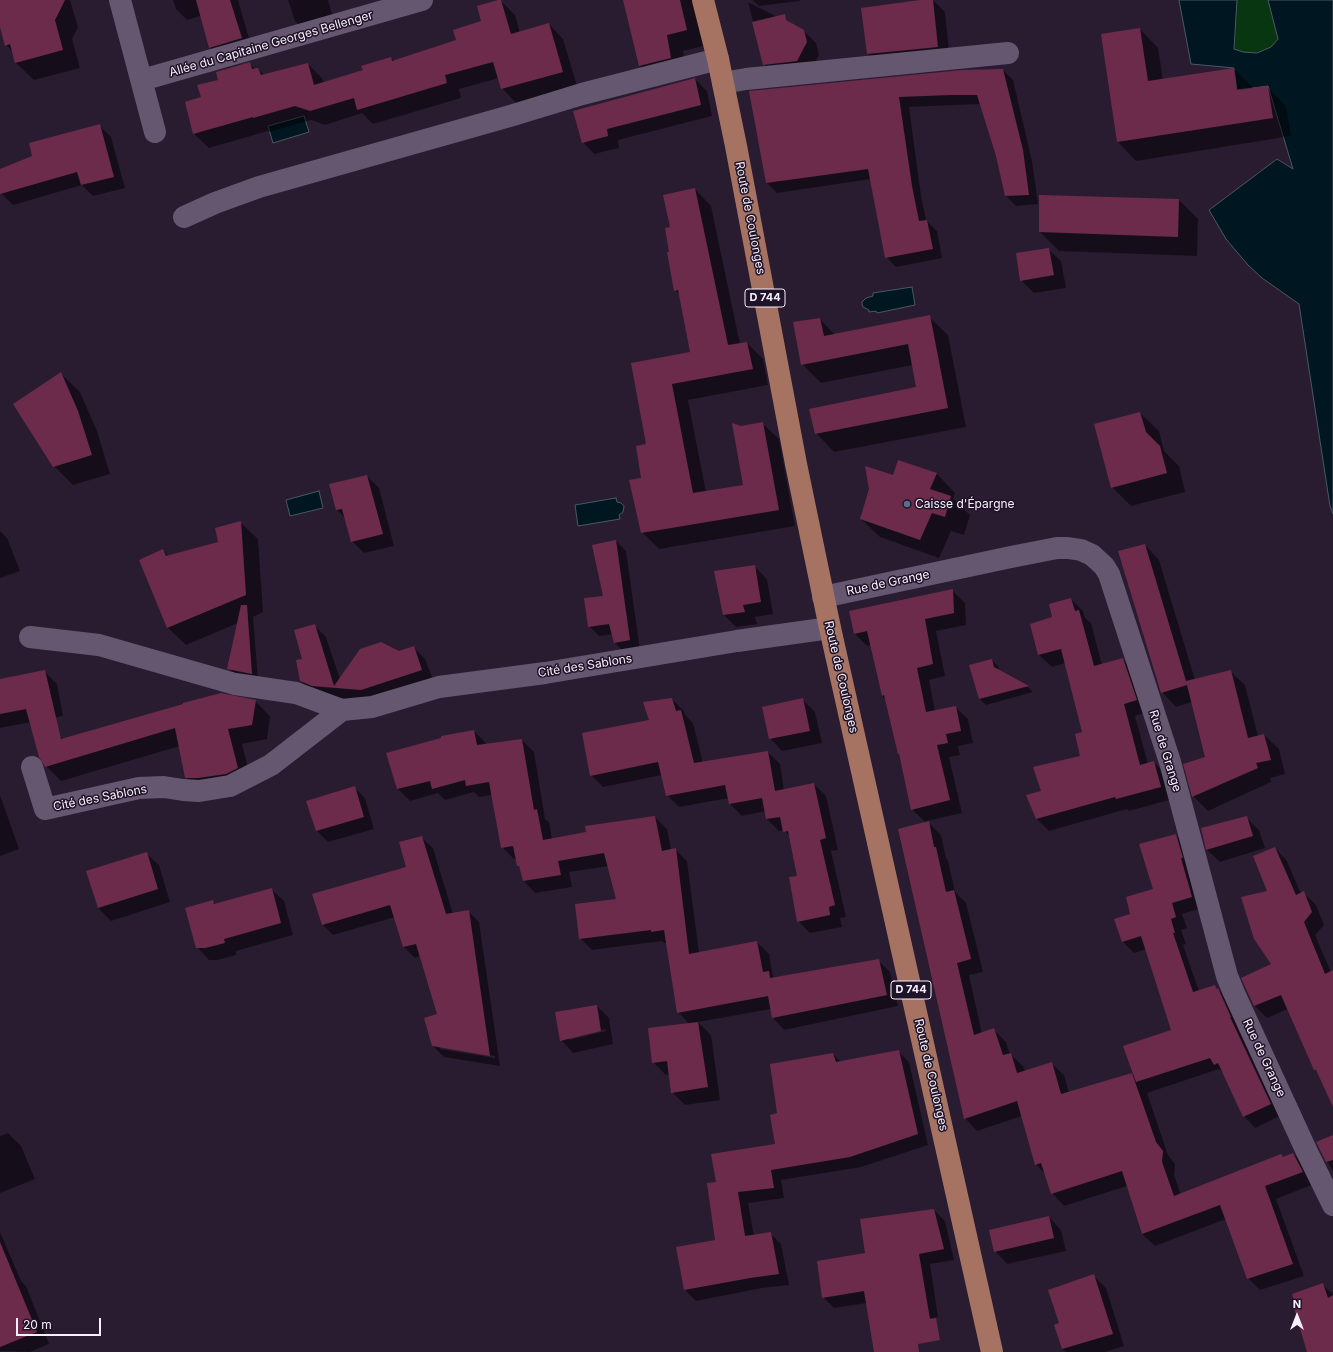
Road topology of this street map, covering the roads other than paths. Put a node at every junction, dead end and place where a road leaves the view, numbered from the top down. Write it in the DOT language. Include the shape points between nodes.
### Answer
graph roads {
  1 [pos="120,0"];
  2 [pos="422,0"];
  3 [pos="703,0"];
  4 [pos="1008,53"];
  5 [pos="718,58"];
  6 [pos="142,80"];
  7 [pos="723,83"];
  8 [pos="155,132"];
  9 [pos="184,217"];
  10 [pos="823,597"];
  11 [pos="830,628"];
  12 [pos="30,637"];
  13 [pos="342,710"];
  14 [pos="32,767"];
  15 [pos="1333,1205"];
  16 [pos="992,1352"];
  1 -- 6 [label="street"];
  2 -- 6 [label="street, Allée du Capitaine Georges Bellenger"];
  3 -- 5 [label="main road, Route de Coulonges / D 744"];
  4 -- 7 [label="street"];
  5 -- 7 [label="main road, Route de Coulonges / D 744"];
  5 -- 9 [label="street" via="582,94 259,187"];
  6 -- 8 [label="street"];
  7 -- 10 [label="main road, Route de Coulonges / D 744"];
  10 -- 11 [label="main road, Route de Coulonges / D 744"];
  10 -- 15 [label="street, Rue de Grange" via="1057,548 1081,550 1092,555 1104,566 1109,574 1170,762 1227,976"];
  11 -- 13 [label="street, Cité des Sablons" via="439,687 372,707"];
  11 -- 16 [label="main road, Route de Coulonges / D 744"];
  12 -- 13 [label="street, Cité des Sablons" via="99,645 235,684 296,693"];
  13 -- 14 [label="street, Cité des Sablons" via="271,765 230,786 199,791 164,787 139,788 45,809"];
}
